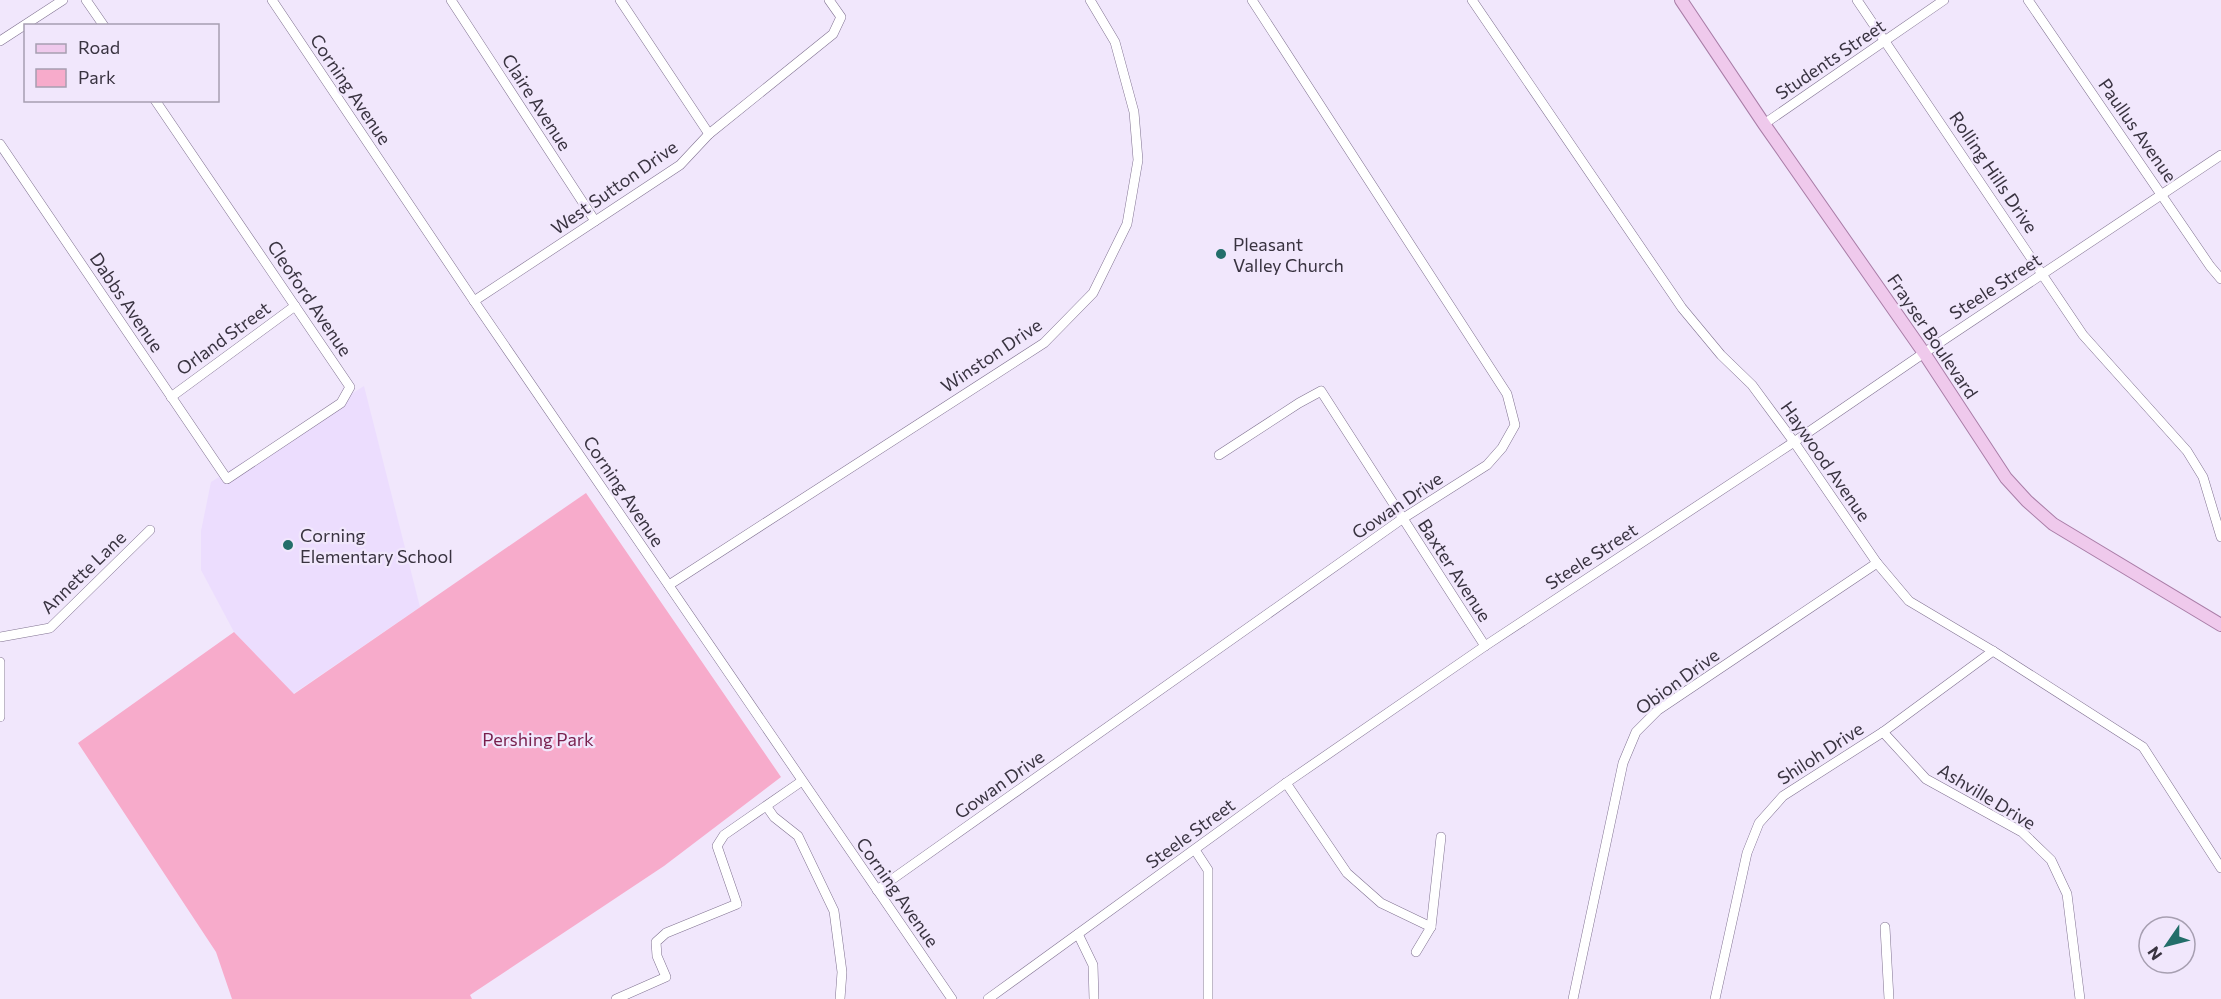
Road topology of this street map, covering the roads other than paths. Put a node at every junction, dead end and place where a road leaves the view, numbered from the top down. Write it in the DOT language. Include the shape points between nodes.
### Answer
graph roads {
  1 [pos="63,0"];
  2 [pos="86,0"];
  3 [pos="272,0"];
  4 [pos="451,0"];
  5 [pos="620,0"];
  6 [pos="829,0"];
  7 [pos="1090,0"];
  8 [pos="1252,0"];
  9 [pos="1472,0"];
  10 [pos="1681,0"];
  11 [pos="1857,0"];
  12 [pos="1944,0"];
  13 [pos="2028,0"];
  14 [pos="26,24"];
  15 [pos="103,24"];
  16 [pos="24,25"];
  17 [pos="0,41"];
  18 [pos="1885,41"];
  19 [pos="156,102"];
  20 [pos="1764,124"];
  21 [pos="709,134"];
  22 [pos="0,144"];
  23 [pos="2221,155"];
  24 [pos="2162,194"];
  25 [pos="595,221"];
  26 [pos="2044,275"];
  27 [pos="2221,279"];
  28 [pos="474,301"];
  29 [pos="295,306"];
  30 [pos="1924,353"];
  31 [pos="171,397"];
  32 [pos="1794,442"];
  33 [pos="1219,455"];
  34 [pos="227,479"];
  35 [pos="1402,519"];
  36 [pos="150,530"];
  37 [pos="2221,537"];
  38 [pos="1877,563"];
  39 [pos="669,585"];
  40 [pos="2221,624"];
  41 [pos="0,637"];
  42 [pos="1485,646"];
  43 [pos="1993,651"];
  44 [pos="0,662"];
  45 [pos="0,717"];
  46 [pos="1883,732"];
  47 [pos="802,781"];
  48 [pos="1286,783"];
  49 [pos="767,807"];
  50 [pos="1441,837"];
  51 [pos="1195,850"];
  52 [pos="2221,868"];
  53 [pos="877,890"];
  54 [pos="1431,927"];
  55 [pos="1885,927"];
  56 [pos="1078,934"];
  57 [pos="1416,952"];
  58 [pos="616,999"];
  59 [pos="840,999"];
  60 [pos="952,999"];
  61 [pos="988,999"];
  62 [pos="1094,999"];
  63 [pos="1208,999"];
  64 [pos="1573,999"];
  65 [pos="1715,999"];
  66 [pos="1889,999"];
  67 [pos="2080,999"];
  1 -- 14 [label="street"];
  2 -- 15 [label="street"];
  3 -- 28 [label="street, Corning Avenue"];
  4 -- 25 [label="street, Claire Avenue"];
  5 -- 21 [label="street"];
  6 -- 21 [label="street, West Sutton Drive" via="841,17 834,34"];
  7 -- 39 [label="street, Winston Drive" via="1115,42 1134,112 1138,160 1126,224 1093,293 1044,343"];
  8 -- 35 [label="street, Gowan Drive" via="1507,394 1515,425 1502,448 1487,465"];
  9 -- 32 [label="street, Haywood Avenue" via="1682,308 1752,385"];
  10 -- 20 [label="main road, Frayser Boulevard"];
  11 -- 18 [label="street, Rolling Hills Drive"];
  12 -- 18 [label="street, Students Street"];
  13 -- 24 [label="street, Paullus Avenue"];
  16 -- 17 [label="street"];
  18 -- 20 [label="street, Students Street"];
  18 -- 26 [label="street, Rolling Hills Drive"];
  19 -- 29 [label="street, Cleoford Avenue"];
  20 -- 30 [label="main road, Frayser Boulevard"];
  21 -- 25 [label="street, West Sutton Drive" via="680,165"];
  22 -- 31 [label="street, Dabbs Avenue"];
  23 -- 24 [label="street, Steele Street"];
  24 -- 26 [label="street, Steele Street"];
  24 -- 27 [label="street, Paullus Avenue"];
  25 -- 28 [label="street, West Sutton Drive"];
  26 -- 30 [label="street, Steele Street"];
  26 -- 37 [label="street, Rolling Hills Drive" via="2083,335 2187,451 2203,477"];
  28 -- 39 [label="street, Corning Avenue"];
  29 -- 31 [label="street, Orland Street"];
  29 -- 34 [label="street, Cleoford Avenue" via="350,387 341,403"];
  30 -- 32 [label="street, Steele Street"];
  30 -- 40 [label="main road, Frayser Boulevard" via="2006,478 2053,525"];
  31 -- 34 [label="street, Dabbs Avenue"];
  32 -- 38 [label="street, Haywood Avenue"];
  32 -- 42 [label="street, Steele Street"];
  33 -- 35 [label="street, Baxter Avenue" via="1321,391"];
  35 -- 42 [label="street, Baxter Avenue"];
  35 -- 53 [label="street, Gowan Drive"];
  36 -- 41 [label="street, Annette Lane" via="50,628"];
  38 -- 43 [label="street, Haywood Avenue" via="1909,602"];
  38 -- 64 [label="street, Obion Drive" via="1658,710 1636,732 1623,763"];
  39 -- 47 [label="street, Corning Avenue"];
  42 -- 48 [label="street, Steele Street"];
  43 -- 46 [label="street, Shiloh Drive"];
  43 -- 52 [label="street, Haywood Avenue" via="2143,747"];
  44 -- 45 [label="street"];
  46 -- 65 [label="street, Shiloh Drive" via="1783,796 1759,823 1747,853"];
  46 -- 67 [label="street, Ashville Drive" via="1926,779 2022,832 2051,860 2067,894"];
  47 -- 49 [label="street"];
  47 -- 53 [label="street, Corning Avenue"];
  48 -- 51 [label="street, Steele Street"];
  48 -- 54 [label="street" via="1347,873 1382,903"];
  49 -- 58 [label="street" via="724,835 717,846 737,904 666,933 656,942 666,977"];
  49 -- 59 [label="street" via="798,836 834,910 842,972"];
  50 -- 54 [label="street"];
  51 -- 56 [label="street, Steele Street"];
  51 -- 63 [label="street" via="1208,870"];
  53 -- 60 [label="street, Corning Avenue"];
  54 -- 57 [label="street"];
  55 -- 66 [label="street"];
  56 -- 61 [label="street, Steele Street"];
  56 -- 62 [label="street" via="1093,965"];
}
